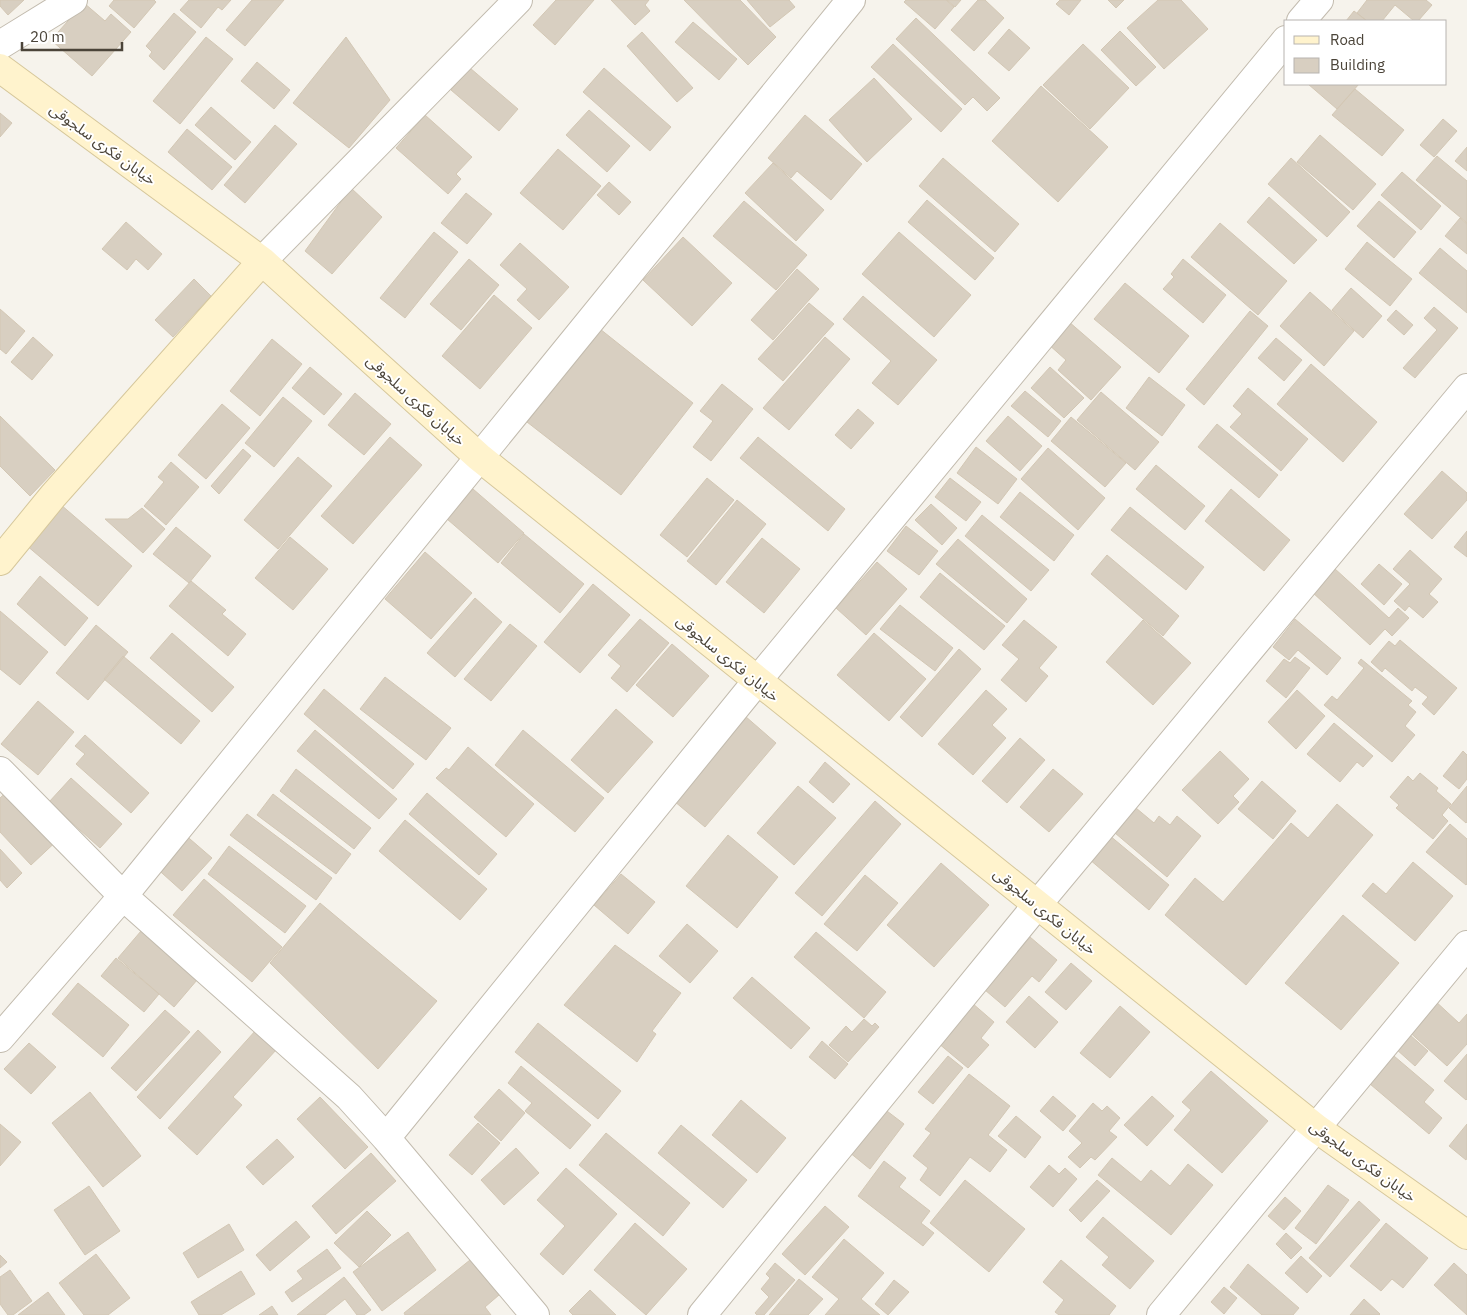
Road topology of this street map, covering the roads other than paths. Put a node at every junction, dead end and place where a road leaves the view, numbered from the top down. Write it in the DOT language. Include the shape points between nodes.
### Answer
graph roads {
  1 [pos="73,0"];
  2 [pos="518,0"];
  3 [pos="851,0"];
  4 [pos="1318,0"];
  5 [pos="1302,20"];
  6 [pos="1284,42"];
  7 [pos="0,45"];
  8 [pos="0,68"];
  9 [pos="262,261"];
  10 [pos="1467,388"];
  11 [pos="479,457"];
  12 [pos="0,561"];
  13 [pos="757,681"];
  14 [pos="0,771"];
  15 [pos="123,896"];
  16 [pos="1037,905"];
  17 [pos="1467,945"];
  18 [pos="0,1038"];
  19 [pos="1316,1128"];
  20 [pos="386,1138"];
  21 [pos="1467,1235"];
  22 [pos="535,1315"];
  23 [pos="702,1315"];
  24 [pos="1161,1315"];
  1 -- 7 [label="street"];
  2 -- 9 [label="street"];
  3 -- 11 [label="street"];
  4 -- 5 [label="street"];
  6 -- 13 [label="street"];
  8 -- 9 [label="street, خیابان فکری سلجوقی"];
  9 -- 11 [label="street, خیابان فکری سلجوقی"];
  9 -- 12 [label="street" via="53,496"];
  10 -- 16 [label="street"];
  11 -- 13 [label="street, خیابان فکری سلجوقی"];
  11 -- 15 [label="street"];
  13 -- 16 [label="street, خیابان فکری سلجوقی"];
  13 -- 20 [label="street"];
  14 -- 15 [label="street"];
  15 -- 18 [label="street"];
  15 -- 20 [label="street" via="349,1097"];
  16 -- 19 [label="street, خیابان فکری سلجوقی"];
  16 -- 23 [label="street"];
  17 -- 19 [label="street"];
  19 -- 21 [label="street, خیابان فکری سلجوقی"];
  19 -- 24 [label="street"];
  20 -- 22 [label="street"];
}
